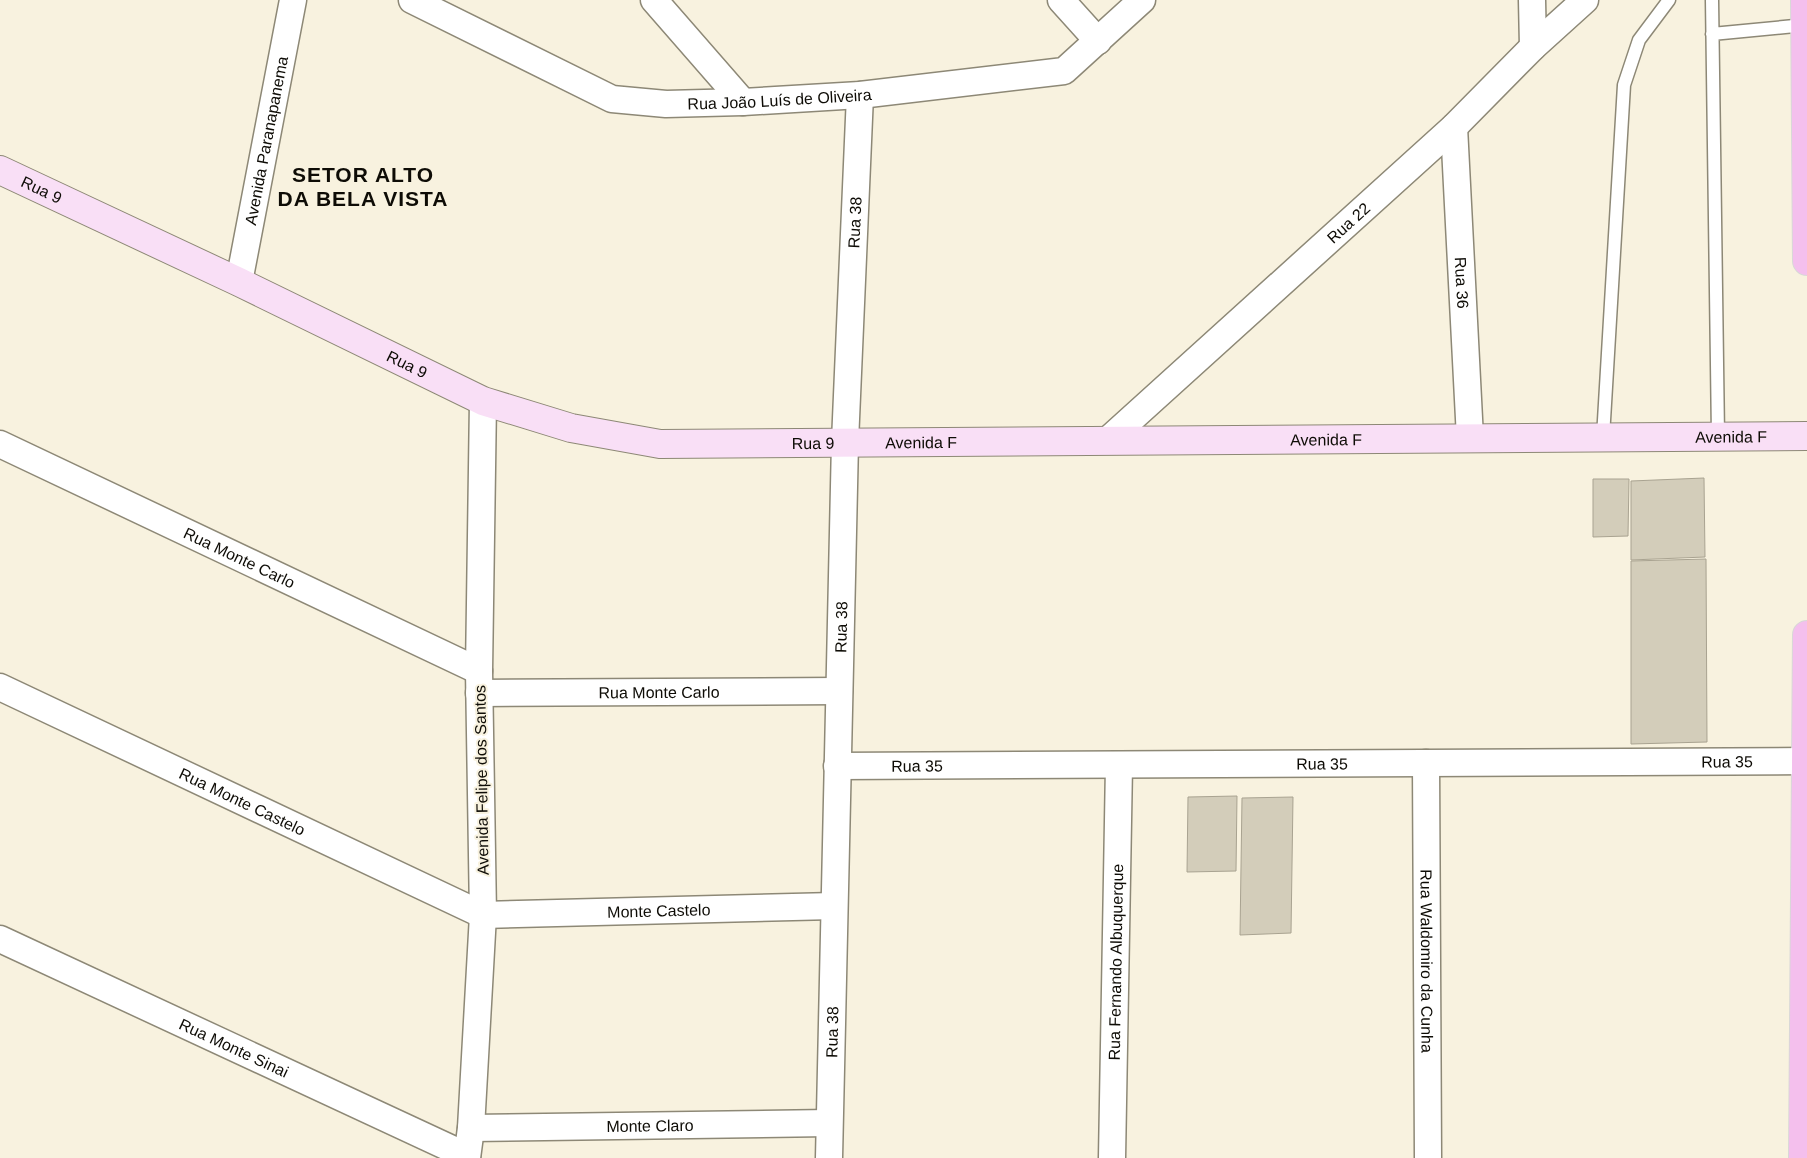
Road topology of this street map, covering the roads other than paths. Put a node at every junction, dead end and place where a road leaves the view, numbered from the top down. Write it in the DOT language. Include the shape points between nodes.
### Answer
graph roads {
  1 [pos="293,0"];
  2 [pos="412,0"];
  3 [pos="654,0"];
  4 [pos="1061,0"];
  5 [pos="1142,0"];
  6 [pos="1532,0"];
  7 [pos="1585,0"];
  8 [pos="1670,0"];
  9 [pos="1712,0"];
  10 [pos="1805,13"];
  11 [pos="1712,34"];
  12 [pos="1098,41"];
  13 [pos="1533,47"];
  14 [pos="860,95"];
  15 [pos="743,102"];
  16 [pos="1454,128"];
  17 [pos="1806,144"];
  18 [pos="0,170"];
  19 [pos="1807,224"];
  20 [pos="1807,261"];
  21 [pos="239,282"];
  22 [pos="483,401"];
  23 [pos="1718,436"];
  24 [pos="1807,436"];
  25 [pos="1603,437"];
  26 [pos="1470,438"];
  27 [pos="1108,440"];
  28 [pos="845,442"];
  29 [pos="0,444"];
  30 [pos="1807,635"];
  31 [pos="479,682"];
  32 [pos="0,687"];
  33 [pos="839,691"];
  34 [pos="1806,761"];
  35 [pos="1426,763"];
  36 [pos="1119,765"];
  37 [pos="837,766"];
  38 [pos="834,906"];
  39 [pos="483,915"];
  40 [pos="0,938"];
  41 [pos="829,1123"];
  42 [pos="470,1128"];
  43 [pos="467,1157"];
  44 [pos="829,1158"];
  45 [pos="1112,1158"];
  46 [pos="1428,1158"];
  47 [pos="1803,1158"];
  1 -- 21 [label="street, Avenida Paranapanema"];
  2 -- 15 [label="street, Rua João Luís de Oliveira" via="612,99 666,104"];
  3 -- 15 [label="street"];
  4 -- 12 [label="street"];
  5 -- 12 [label="street, Rua João Luís de Oliveira"];
  6 -- 13 [label="street"];
  7 -- 13 [label="street, Rua 22"];
  8 -- 25 [label="lane" via="1639,40 1624,84"];
  9 -- 11 [label="lane"];
  10 -- 11 [label="lane"];
  10 -- 17 [label="main road"];
  11 -- 23 [label="lane"];
  12 -- 14 [label="street, Rua João Luís de Oliveira" via="1064,71"];
  13 -- 16 [label="street, Rua 22"];
  14 -- 15 [label="street, Rua João Luís de Oliveira"];
  14 -- 28 [label="street, Rua 38"];
  16 -- 26 [label="street, Rua 36"];
  16 -- 27 [label="street, Rua 22"];
  17 -- 19 [label="main road"];
  18 -- 21 [label="street, Rua 9"];
  19 -- 20 [label="main road"];
  21 -- 22 [label="street, Rua 9"];
  22 -- 28 [label="street, Rua 9" via="571,428 660,444"];
  22 -- 31 [label="street, Avenida Felipe dos Santos"];
  23 -- 24 [label="street, Avenida F"];
  23 -- 25 [label="street, Avenida F"];
  25 -- 26 [label="street, Avenida F"];
  26 -- 27 [label="street, Avenida F"];
  27 -- 28 [label="street, Avenida F"];
  28 -- 33 [label="street, Rua 38"];
  29 -- 31 [label="street, Rua Monte Carlo"];
  30 -- 34 [label="main road"];
  31 -- 33 [label="street, Rua Monte Carlo"];
  31 -- 39 [label="street, Avenida Felipe dos Santos"];
  32 -- 39 [label="street, Rua Monte Castelo"];
  33 -- 37 [label="street, Rua 38"];
  34 -- 35 [label="street, Rua 35"];
  34 -- 47 [label="main road"];
  35 -- 36 [label="street, Rua 35"];
  35 -- 46 [label="street, Rua Waldomiro da Cunha"];
  36 -- 37 [label="street, Rua 35"];
  36 -- 45 [label="street, Rua Fernando Albuquerque"];
  37 -- 38 [label="street, Rua 38"];
  38 -- 39 [label="street, Monte Castelo"];
  38 -- 41 [label="street, Rua 38"];
  39 -- 42 [label="street, Avenida Felipe dos Santos"];
  40 -- 43 [label="street, Rua Monte Sinai"];
  41 -- 42 [label="street, Monte Claro"];
  41 -- 44 [label="street, Rua 38"];
  42 -- 43 [label="street, Avenida Felipe dos Santos"];
}
